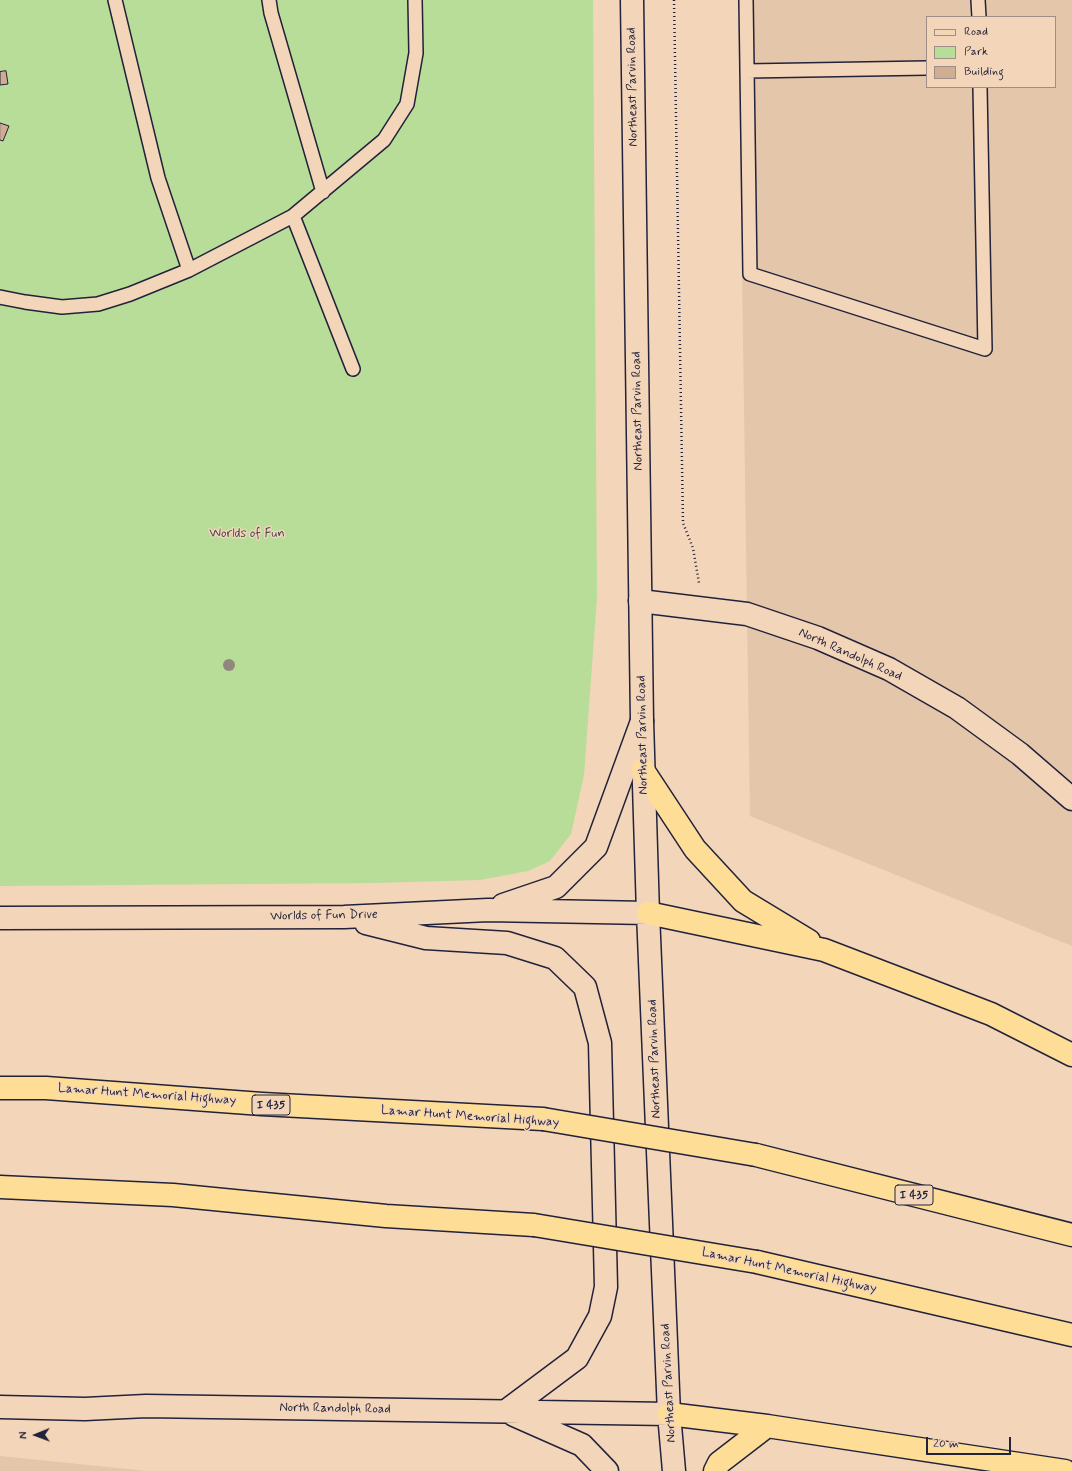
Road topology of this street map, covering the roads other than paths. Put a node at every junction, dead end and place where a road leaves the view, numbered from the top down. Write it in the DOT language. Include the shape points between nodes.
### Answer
graph roads {
  1 [pos="115,0"];
  2 [pos="269,0"];
  3 [pos="415,0"];
  4 [pos="632,0"];
  5 [pos="746,0"];
  6 [pos="978,0"];
  7 [pos="979,16"];
  8 [pos="926,68"];
  9 [pos="747,71"];
  10 [pos="980,88"];
  11 [pos="323,192"];
  12 [pos="293,216"];
  13 [pos="189,270"];
  14 [pos="0,297"];
  15 [pos="353,369"];
  16 [pos="640,601"];
  17 [pos="642,721"];
  18 [pos="643,770"];
  19 [pos="1072,799"];
  20 [pos="488,910"];
  21 [pos="648,913"];
  22 [pos="344,917"];
  23 [pos="0,918"];
  24 [pos="824,950"];
  25 [pos="1072,1055"];
  26 [pos="0,1088"];
  27 [pos="0,1188"];
  28 [pos="1072,1235"];
  29 [pos="1072,1335"];
  30 [pos="0,1408"];
  31 [pos="506,1412"];
  32 [pos="669,1414"];
  33 [pos="767,1426"];
  34 [pos="607,1471"];
  35 [pos="674,1471"];
  36 [pos="714,1471"];
  37 [pos="1065,1471"];
  1 -- 13 [label="lane" via="158,178"];
  2 -- 11 [label="lane"];
  3 -- 11 [label="lane" via="416,53 407,104 384,140"];
  4 -- 16 [label="main road, Northeast Parvin Road"];
  5 -- 9 [label="lane"];
  6 -- 7 [label="lane"];
  8 -- 9 [label="lane"];
  9 -- 10 [label="lane" via="750,274 985,349"];
  11 -- 12 [label="lane"];
  12 -- 13 [label="lane"];
  12 -- 15 [label="lane"];
  13 -- 14 [label="lane" via="98,304 62,307"];
  16 -- 17 [label="main road, Northeast Parvin Road"];
  16 -- 19 [label="main road, North Randolph Road" via="747,614 818,638 889,669 957,708 1020,754"];
  17 -- 18 [label="main road, Northeast Parvin Road"];
  17 -- 20 [label="main road" via="596,847 556,887"];
  18 -- 21 [label="main road, Northeast Parvin Road"];
  18 -- 24 [label="highway" via="695,849 743,901"];
  20 -- 21 [label="main road, Worlds of Fun Drive"];
  20 -- 22 [label="main road, Worlds of Fun Drive"];
  21 -- 24 [label="highway"];
  21 -- 32 [label="main road, Northeast Parvin Road"];
  22 -- 23 [label="main road, Worlds of Fun Drive"];
  22 -- 31 [label="main road" via="426,938 507,943 555,958 585,986 600,1043 606,1287 600,1316 577,1358"];
  24 -- 25 [label="highway" via="991,1014"];
  26 -- 28 [label="highway, Lamar Hunt Memorial Highway / I 435, bridge" via="46,1088 262,1104 543,1119 756,1155"];
  27 -- 29 [label="highway, Lamar Hunt Memorial Highway, bridge" via="173,1195 386,1216 534,1225 757,1262"];
  30 -- 31 [label="main road, North Randolph Road" via="85,1409 146,1406"];
  31 -- 32 [label="main road, North Randolph Road"];
  31 -- 34 [label="main road" via="582,1445"];
  32 -- 33 [label="highway"];
  32 -- 35 [label="main road, Northeast Parvin Road"];
  33 -- 36 [label="highway" via="719,1463"];
  33 -- 37 [label="highway"];
}
